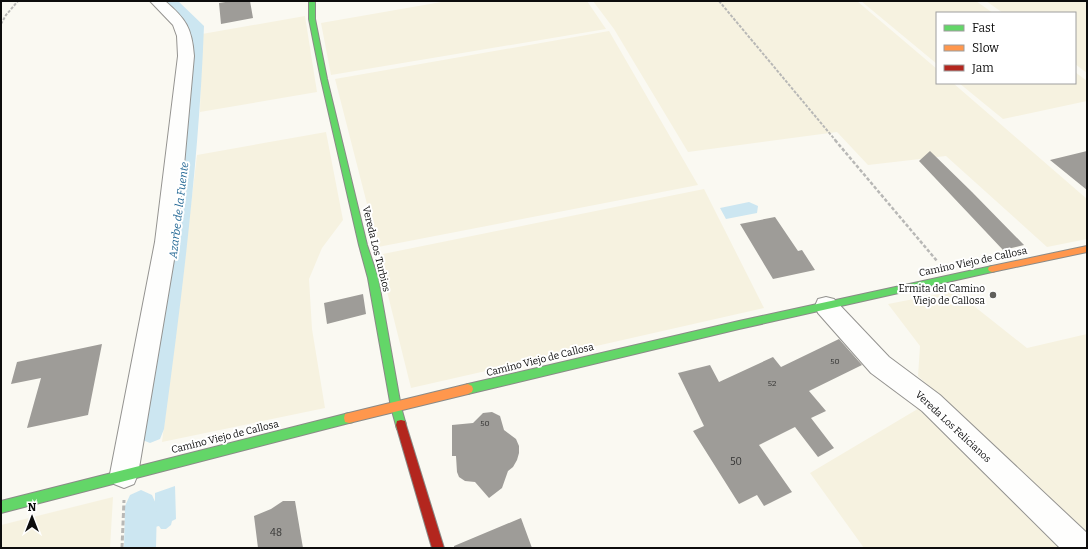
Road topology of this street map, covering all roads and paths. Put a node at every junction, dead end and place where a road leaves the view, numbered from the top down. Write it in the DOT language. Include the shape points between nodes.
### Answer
graph roads {
  1 [pos="18,1"];
  2 [pos="157,1"];
  3 [pos="312,1"];
  4 [pos="719,1"];
  5 [pos="1,24"];
  6 [pos="1087,250"];
  7 [pos="952,278"];
  8 [pos="826,306"];
  9 [pos="396,406"];
  10 [pos="124,474"];
  11 [pos="1,507"];
  12 [pos="122,548"];
  13 [pos="438,548"];
  14 [pos="1080,548"];
  1 -- 5 [label="path"];
  2 -- 10 [label="street" via="181,23 185,35 186,56 166,242"];
  3 -- 9 [label="street, Vereda Los Turbios" via="312,19 324,79 373,278"];
  4 -- 7 [label="path"];
  6 -- 7 [label="street, Camino Viejo de Callosa"];
  7 -- 8 [label="street, Camino Viejo de Callosa"];
  8 -- 9 [label="street, Camino Viejo de Callosa" via="564,364"];
  8 -- 14 [label="street, Vereda Los Felicianos" via="880,364 931,403"];
  9 -- 10 [label="street, Camino Viejo de Callosa"];
  9 -- 13 [label="street, Vereda Los Turbios"];
  10 -- 11 [label="street, Camino Viejo de Callosa"];
  10 -- 12 [label="path"];
}
